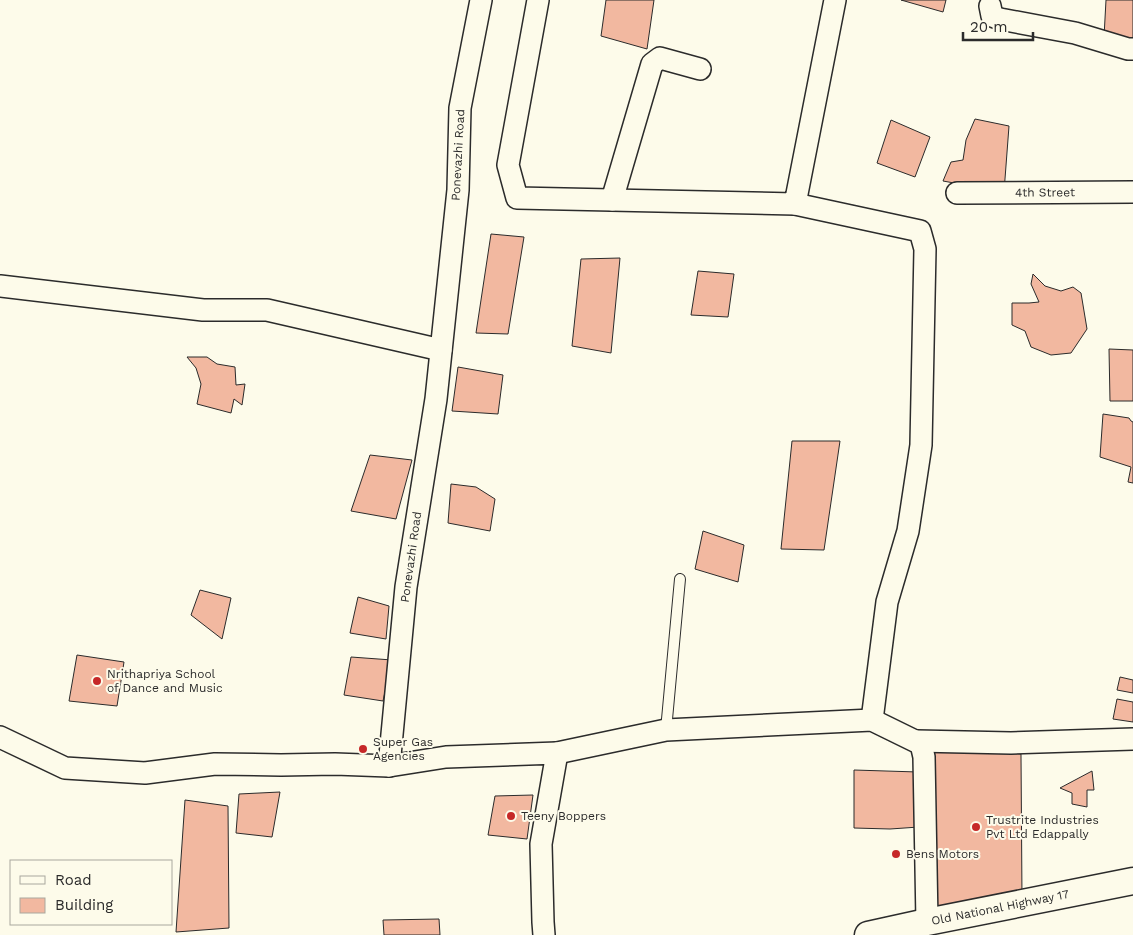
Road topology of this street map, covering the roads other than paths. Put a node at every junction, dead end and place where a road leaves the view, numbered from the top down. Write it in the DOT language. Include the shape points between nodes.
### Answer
graph roads {
  1 [pos="481,0"];
  2 [pos="538,0"];
  3 [pos="835,0"];
  4 [pos="990,6"];
  5 [pos="1133,49"];
  6 [pos="700,69"];
  7 [pos="1133,192"];
  8 [pos="957,193"];
  9 [pos="612,200"];
  10 [pos="795,204"];
  11 [pos="0,286"];
  12 [pos="441,350"];
  13 [pos="680,579"];
  14 [pos="872,720"];
  15 [pos="666,730"];
  16 [pos="0,737"];
  17 [pos="1133,739"];
  18 [pos="917,741"];
  19 [pos="557,753"];
  20 [pos="389,766"];
  21 [pos="1133,881"];
  22 [pos="927,922"];
  23 [pos="544,935"];
  24 [pos="868,935"];
  1 -- 12 [label="street, Ponevazhi Road" via="460,108 458,190"];
  2 -- 9 [label="street" via="508,165 517,198"];
  3 -- 10 [label="street"];
  4 -- 5 [label="street" via="992,16 1000,19 1074,33"];
  6 -- 9 [label="street" via="660,58 652,64"];
  7 -- 8 [label="street, 4th Street"];
  9 -- 10 [label="street"];
  10 -- 14 [label="street" via="920,231 925,249 921,445 908,531 887,602"];
  11 -- 12 [label="street" via="203,310 267,310"];
  12 -- 20 [label="street, Ponevazhi Road" via="406,587"];
  13 -- 15 [label="lane"];
  14 -- 15 [label="street"];
  14 -- 18 [label="street"];
  15 -- 19 [label="street"];
  16 -- 20 [label="street" via="64,768 145,773 215,764"];
  17 -- 18 [label="street" via="1011,743"];
  18 -- 22 [label="street" via="924,757"];
  19 -- 20 [label="street" via="446,757"];
  19 -- 23 [label="street" via="541,844"];
  21 -- 22 [label="street, Old National Highway 17"];
  22 -- 24 [label="street, Old National Highway 17"];
}
